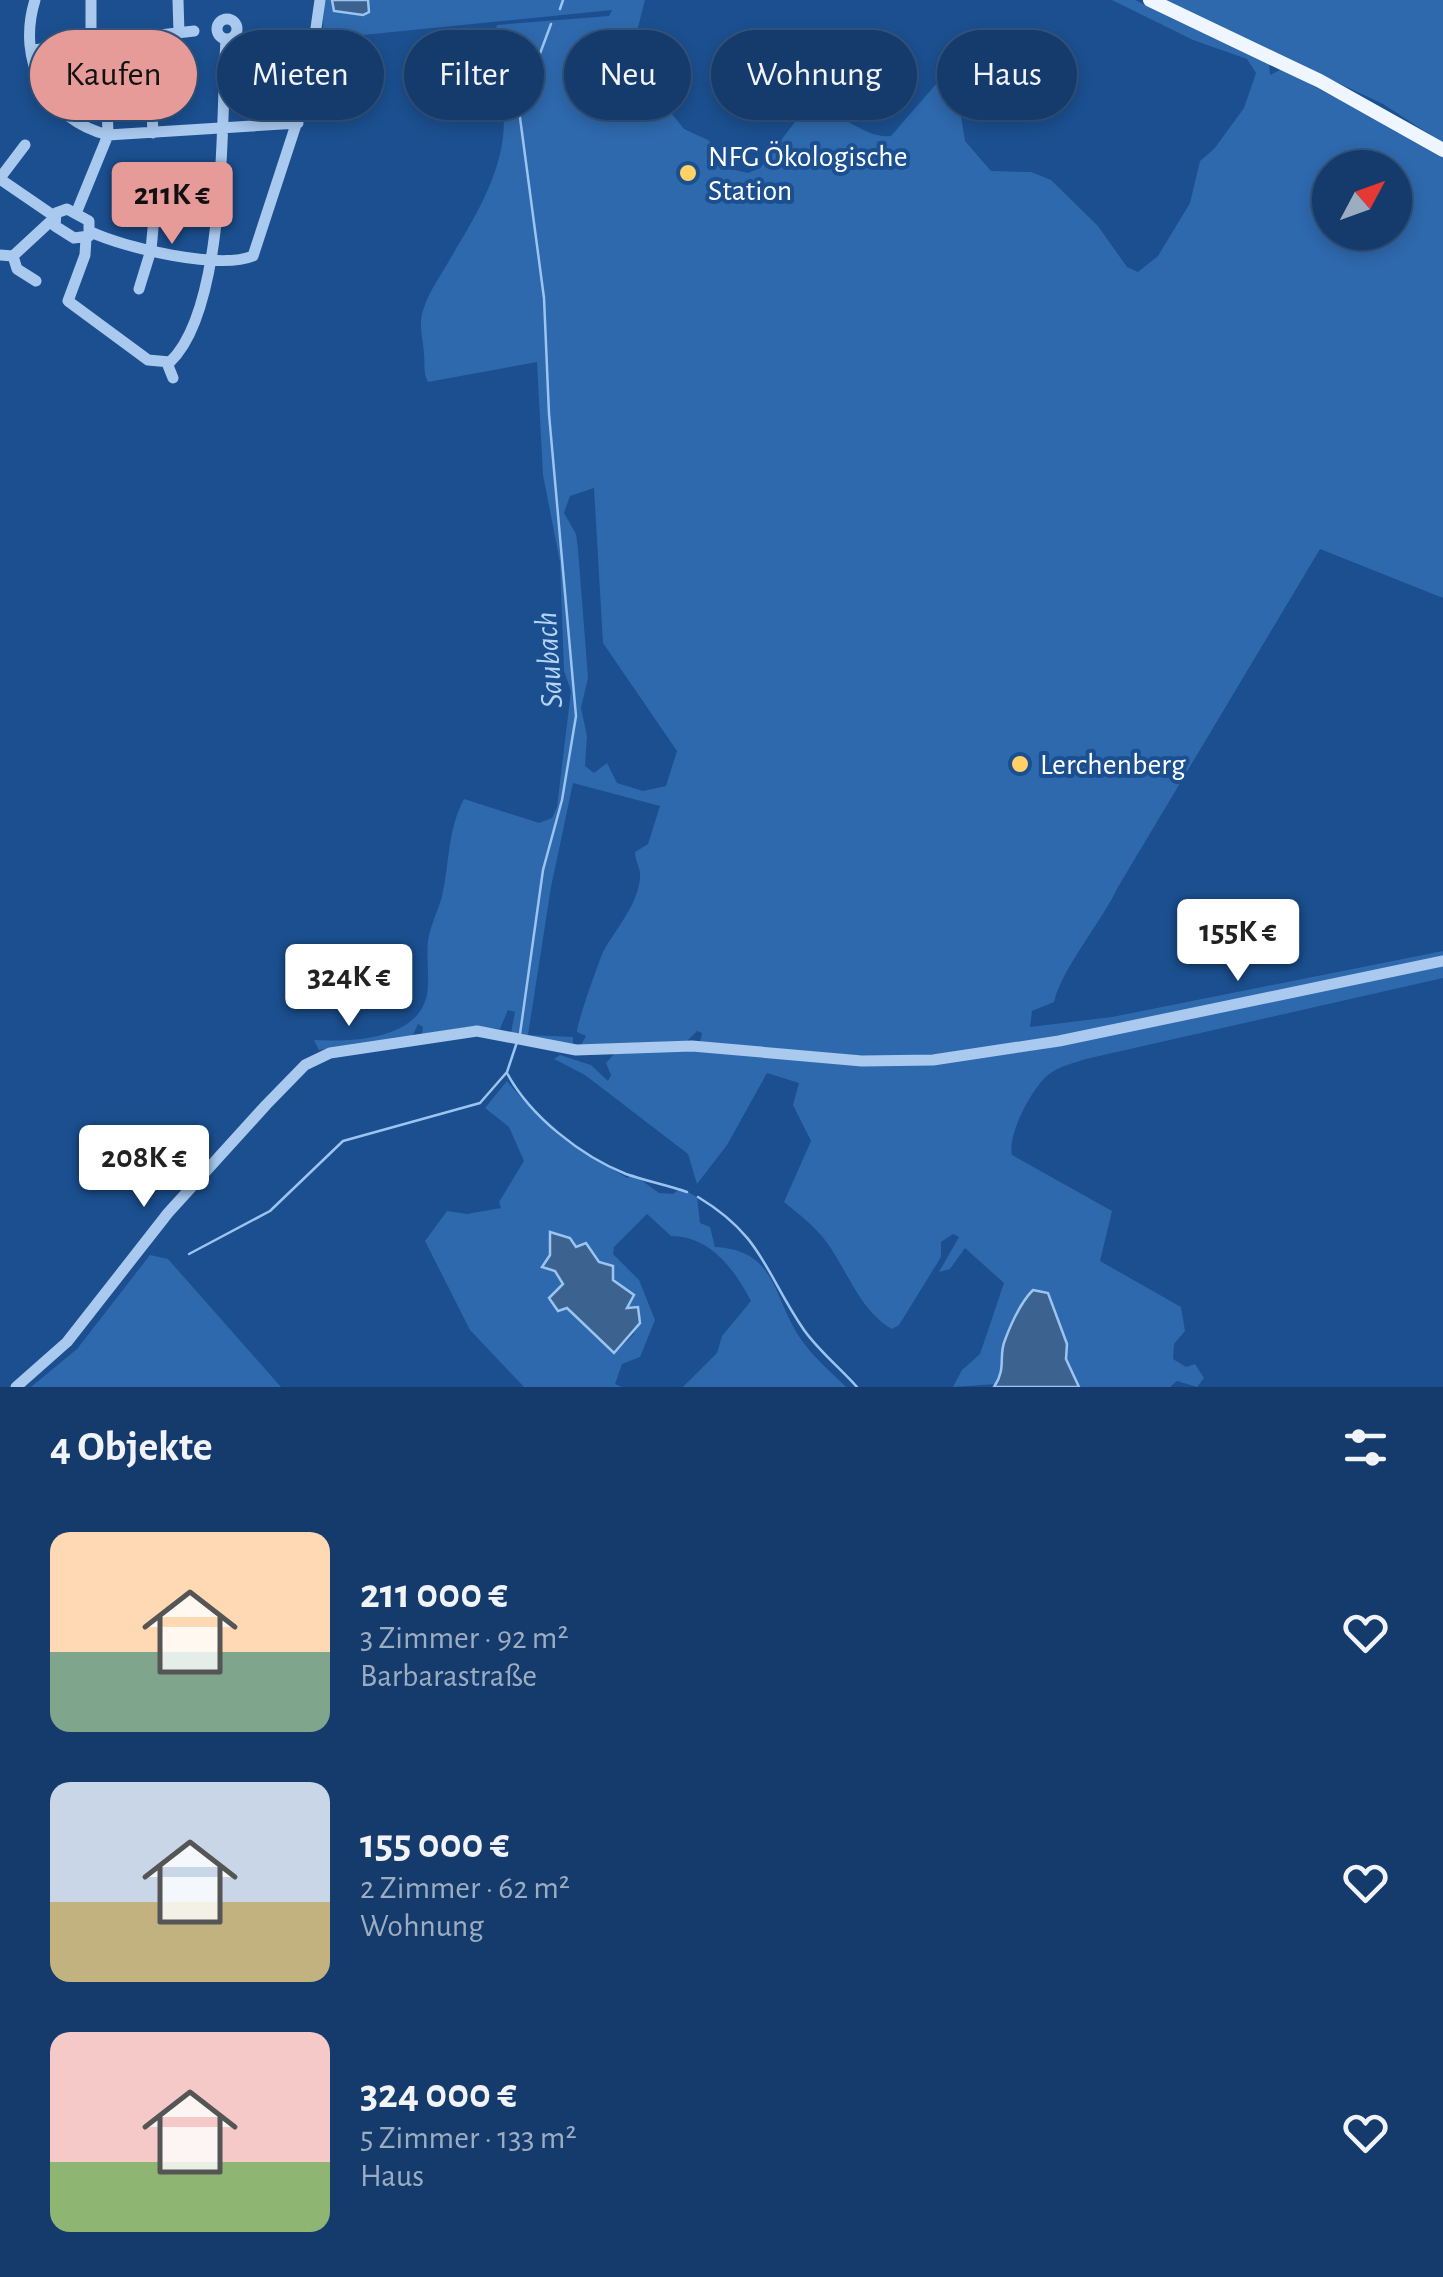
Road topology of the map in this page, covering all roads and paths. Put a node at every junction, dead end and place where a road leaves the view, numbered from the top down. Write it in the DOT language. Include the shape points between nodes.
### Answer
graph roads {
  1 [pos="35,0"];
  2 [pos="91,0"];
  3 [pos="178,0"];
  4 [pos="320,0"];
  5 [pos="1150,0"];
  6 [pos="34,30"];
  7 [pos="91,30"];
  8 [pos="179,30"];
  9 [pos="71,120"];
  10 [pos="107,120"];
  11 [pos="153,120"];
  12 [pos="221,120"];
  13 [pos="298,123"];
  14 [pos="220,128"];
  15 [pos="154,133"];
  16 [pos="108,135"];
  17 [pos="25,145"];
  18 [pos="1443,150"];
  19 [pos="0,179"];
  20 [pos="156,196"];
  21 [pos="77,211"];
  22 [pos="54,218"];
  23 [pos="88,235"];
  24 [pos="152,250"];
  25 [pos="6,255"];
  26 [pos="212,258"];
  27 [pos="36,281"];
  28 [pos="140,289"];
  29 [pos="167,363"];
  30 [pos="173,378"];
  31 [pos="1443,960"];
  32 [pos="16,1387"];
  1 -- 6 [label="street"];
  2 -- 7 [label="street"];
  3 -- 8 [label="street"];
  4 -- 13 [label="street"];
  5 -- 18 [label="main road" via="1320,81"];
  9 -- 16 [label="street"];
  10 -- 16 [label="street"];
  11 -- 15 [label="street"];
  12 -- 14 [label="street"];
  13 -- 14 [label="street"];
  13 -- 26 [label="street" via="254,256"];
  14 -- 15 [label="street"];
  14 -- 26 [label="street"];
  15 -- 16 [label="street"];
  16 -- 21 [label="street"];
  17 -- 19 [label="street"];
  19 -- 22 [label="street"];
  20 -- 24 [label="street"];
  21 -- 22 [label="street" via="61,210"];
  21 -- 23 [label="street" via="90,221"];
  22 -- 23 [label="street" via="64,234"];
  22 -- 25 [label="street"];
  23 -- 24 [label="street"];
  23 -- 29 [label="street" via="68,301 148,360"];
  24 -- 26 [label="street"];
  24 -- 28 [label="street"];
  25 -- 27 [label="street"];
  26 -- 29 [label="street" via="190,332"];
  29 -- 30 [label="street"];
  31 -- 32 [label="street" via="1078,1038 933,1060 862,1061 692,1046 576,1050 466,1032 341,1050 306,1065 181,1196 67,1342"];
}
